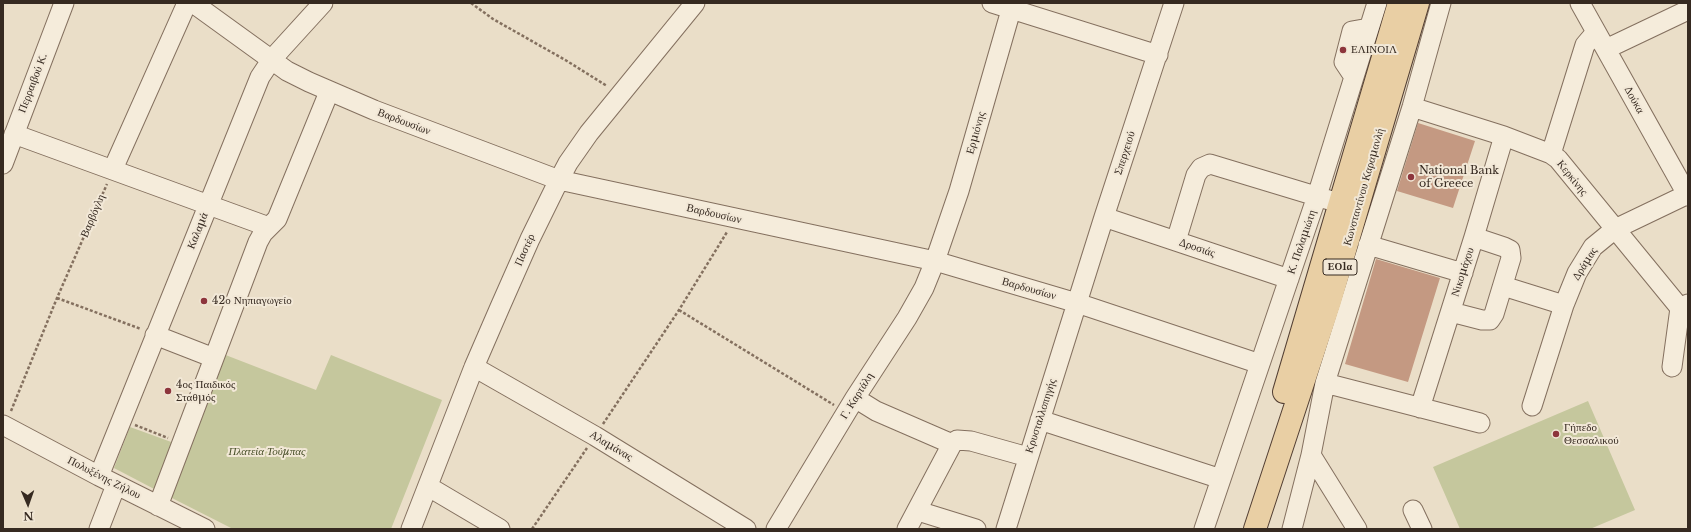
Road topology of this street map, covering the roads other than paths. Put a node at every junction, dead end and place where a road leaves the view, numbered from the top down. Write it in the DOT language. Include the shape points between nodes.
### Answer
graph roads {
  1 [pos="64,3"];
  2 [pos="187,3"];
  3 [pos="193,3"];
  4 [pos="323,3"];
  5 [pos="695,3"];
  6 [pos="992,3"];
  7 [pos="1174,3"];
  8 [pos="1377,3"];
  9 [pos="1399,3"];
  10 [pos="1418,3"];
  11 [pos="1580,3"];
  12 [pos="1012,6"];
  13 [pos="1444,7"];
  14 [pos="1688,10"];
  15 [pos="1596,32"];
  16 [pos="1606,49"];
  17 [pos="1158,55"];
  18 [pos="272,59"];
  19 [pos="329,92"];
  20 [pos="1412,107"];
  21 [pos="14,134"];
  22 [pos="1504,136"];
  23 [pos="1551,154"];
  24 [pos="3,164"];
  25 [pos="113,169"];
  26 [pos="559,180"];
  27 [pos="1688,195"];
  28 [pos="1317,196"];
  29 [pos="209,204"];
  30 [pos="1340,204"];
  31 [pos="1104,217"];
  32 [pos="269,227"];
  33 [pos="1615,229"];
  34 [pos="1474,237"];
  35 [pos="1176,241"];
  36 [pos="1368,245"];
  37 [pos="935,261"];
  38 [pos="1463,273"];
  39 [pos="1289,279"];
  40 [pos="1503,286"];
  41 [pos="1077,303"];
  42 [pos="1564,305"];
  43 [pos="1684,306"];
  44 [pos="1450,312"];
  45 [pos="156,335"];
  46 [pos="214,358"];
  47 [pos="1260,364"];
  48 [pos="474,367"];
  49 [pos="1672,367"];
  50 [pos="1326,383"];
  51 [pos="851,405"];
  52 [pos="1532,406"];
  53 [pos="1420,408"];
  54 [pos="1040,420"];
  55 [pos="1480,423"];
  56 [pos="4,427"];
  57 [pos="952,444"];
  58 [pos="1310,455"];
  59 [pos="1028,456"];
  60 [pos="99,476"];
  61 [pos="1221,479"];
  62 [pos="116,485"];
  63 [pos="429,487"];
  64 [pos="158,506"];
  65 [pos="1413,510"];
  66 [pos="918,511"];
  67 [pos="202,528"];
  68 [pos="99,529"];
  69 [pos="411,529"];
  70 [pos="500,529"];
  71 [pos="746,529"];
  72 [pos="776,529"];
  73 [pos="907,529"];
  74 [pos="976,529"];
  75 [pos="1006,529"];
  76 [pos="1204,529"];
  77 [pos="1243,529"];
  78 [pos="1255,529"];
  79 [pos="1292,529"];
  80 [pos="1357,529"];
  81 [pos="1422,529"];
  1 -- 21 [label="street, Περραιβού Κ."];
  2 -- 25 [label="street"];
  3 -- 18 [label="street, Βαρδουσίων"];
  4 -- 18 [label="street, Καλαμά"];
  5 -- 26 [label="street, Παστέρ" via="584,139"];
  6 -- 12 [label="street"];
  7 -- 17 [label="street, Σπερχειού"];
  8 -- 28 [label="street, Κ. Παλαμιώτη"];
  9 -- 30 [label="main road, Κωνσταντίνου Καραμανλή / ΕΟ1α"];
  10 -- 78 [label="main road, Κωνσταντίνου Καραμανλή / ΕΟ1α" via="1330,301"];
  11 -- 15 [label="street, Δούκα"];
  12 -- 17 [label="street"];
  12 -- 37 [label="street, Ερμιόνης" via="959,191"];
  13 -- 20 [label="street, Κωνσταντίνου Καραμανλή"];
  14 -- 16 [label="street"];
  15 -- 16 [label="street, Δούκα"];
  15 -- 23 [label="street" via="1585,45"];
  16 -- 27 [label="street, Δούκα"];
  17 -- 31 [label="street, Σπερχειού"];
  18 -- 19 [label="street, Βαρδουσίων" via="287,71"];
  18 -- 29 [label="street, Καλαμά" via="260,77"];
  19 -- 26 [label="street, Βαρδουσίων"];
  19 -- 32 [label="street" via="277,219"];
  20 -- 22 [label="street, Κερκίνης"];
  20 -- 36 [label="street, Κωνσταντίνου Καραμανλή"];
  21 -- 24 [label="street, Περραιβού Κ."];
  21 -- 25 [label="street"];
  22 -- 23 [label="street, Κερκίνης"];
  22 -- 34 [label="street, Νικομάχου"];
  23 -- 33 [label="street, Κερκίνης" via="1558,159"];
  25 -- 29 [label="street"];
  26 -- 37 [label="street, Βαρδουσίων"];
  26 -- 48 [label="street, Παστέρ"];
  27 -- 33 [label="street, Δράμας"];
  28 -- 30 [label="street"];
  28 -- 35 [label="street" via="1210,164 1201,168 1196,175"];
  28 -- 39 [label="street, Κ. Παλαμιώτη"];
  29 -- 32 [label="street"];
  29 -- 45 [label="street, Καλαμά"];
  30 -- 77 [label="main road, Κωνσταντίνου Καραμανλή / ΕΟ1α"];
  31 -- 35 [label="street, Δροσιάς"];
  31 -- 41 [label="street, Σπερχειού"];
  32 -- 46 [label="street" via="258,242"];
  33 -- 42 [label="street, Δράμας" via="1593,248 1576,273"];
  33 -- 43 [label="street, Κερκίνης"];
  34 -- 38 [label="street, Νικομάχου"];
  34 -- 40 [label="street" via="1510,250 1511,258"];
  35 -- 39 [label="street, Δροσιάς"];
  36 -- 38 [label="street"];
  36 -- 50 [label="street, Κωνσταντίνου Καραμανλή"];
  37 -- 41 [label="street, Βαρδουσίων"];
  37 -- 51 [label="street, Γ. Καρτάλη" via="919,297"];
  38 -- 44 [label="street, Νικομάχου"];
  39 -- 47 [label="street, Κ. Παλαμιώτη"];
  40 -- 42 [label="street"];
  40 -- 44 [label="street" via="1490,320"];
  41 -- 47 [label="street, Βαρδουσίων"];
  41 -- 54 [label="street, Κρυσταλλοπηγής"];
  42 -- 52 [label="street, Δράμας"];
  43 -- 49 [label="street"];
  44 -- 53 [label="street, Νικομάχου"];
  45 -- 46 [label="street"];
  45 -- 60 [label="street, Καλαμά"];
  46 -- 64 [label="street"];
  47 -- 61 [label="street, Κ. Παλαμιώτη"];
  48 -- 63 [label="street, Παστέρ"];
  48 -- 71 [label="street, Αλαμάνας" via="595,436"];
  50 -- 53 [label="street"];
  50 -- 58 [label="street, Κωνσταντίνου Καραμανλή"];
  51 -- 57 [label="street" via="876,411"];
  51 -- 72 [label="street, Γ. Καρτάλη"];
  53 -- 55 [label="street"];
  54 -- 59 [label="street, Κρυσταλλοπηγής"];
  54 -- 61 [label="street"];
  56 -- 60 [label="street, Πολυξένης Ζήλου"];
  57 -- 59 [label="street" via="957,440 967,441"];
  57 -- 66 [label="street"];
  58 -- 79 [label="street, Κωνσταντίνου Καραμανλή"];
  58 -- 80 [label="street"];
  59 -- 75 [label="street, Κρυσταλλοπηγής"];
  60 -- 62 [label="street, Πολυξένης Ζήλου"];
  61 -- 76 [label="street, Κ. Παλαμιώτη"];
  62 -- 64 [label="street, Πολυξένης Ζήλου"];
  62 -- 68 [label="street"];
  63 -- 69 [label="street, Παστέρ"];
  63 -- 70 [label="street"];
  64 -- 67 [label="street, Πολυξένης Ζήλου"];
  65 -- 81 [label="street"];
  66 -- 73 [label="street"];
  66 -- 74 [label="street"];
}
